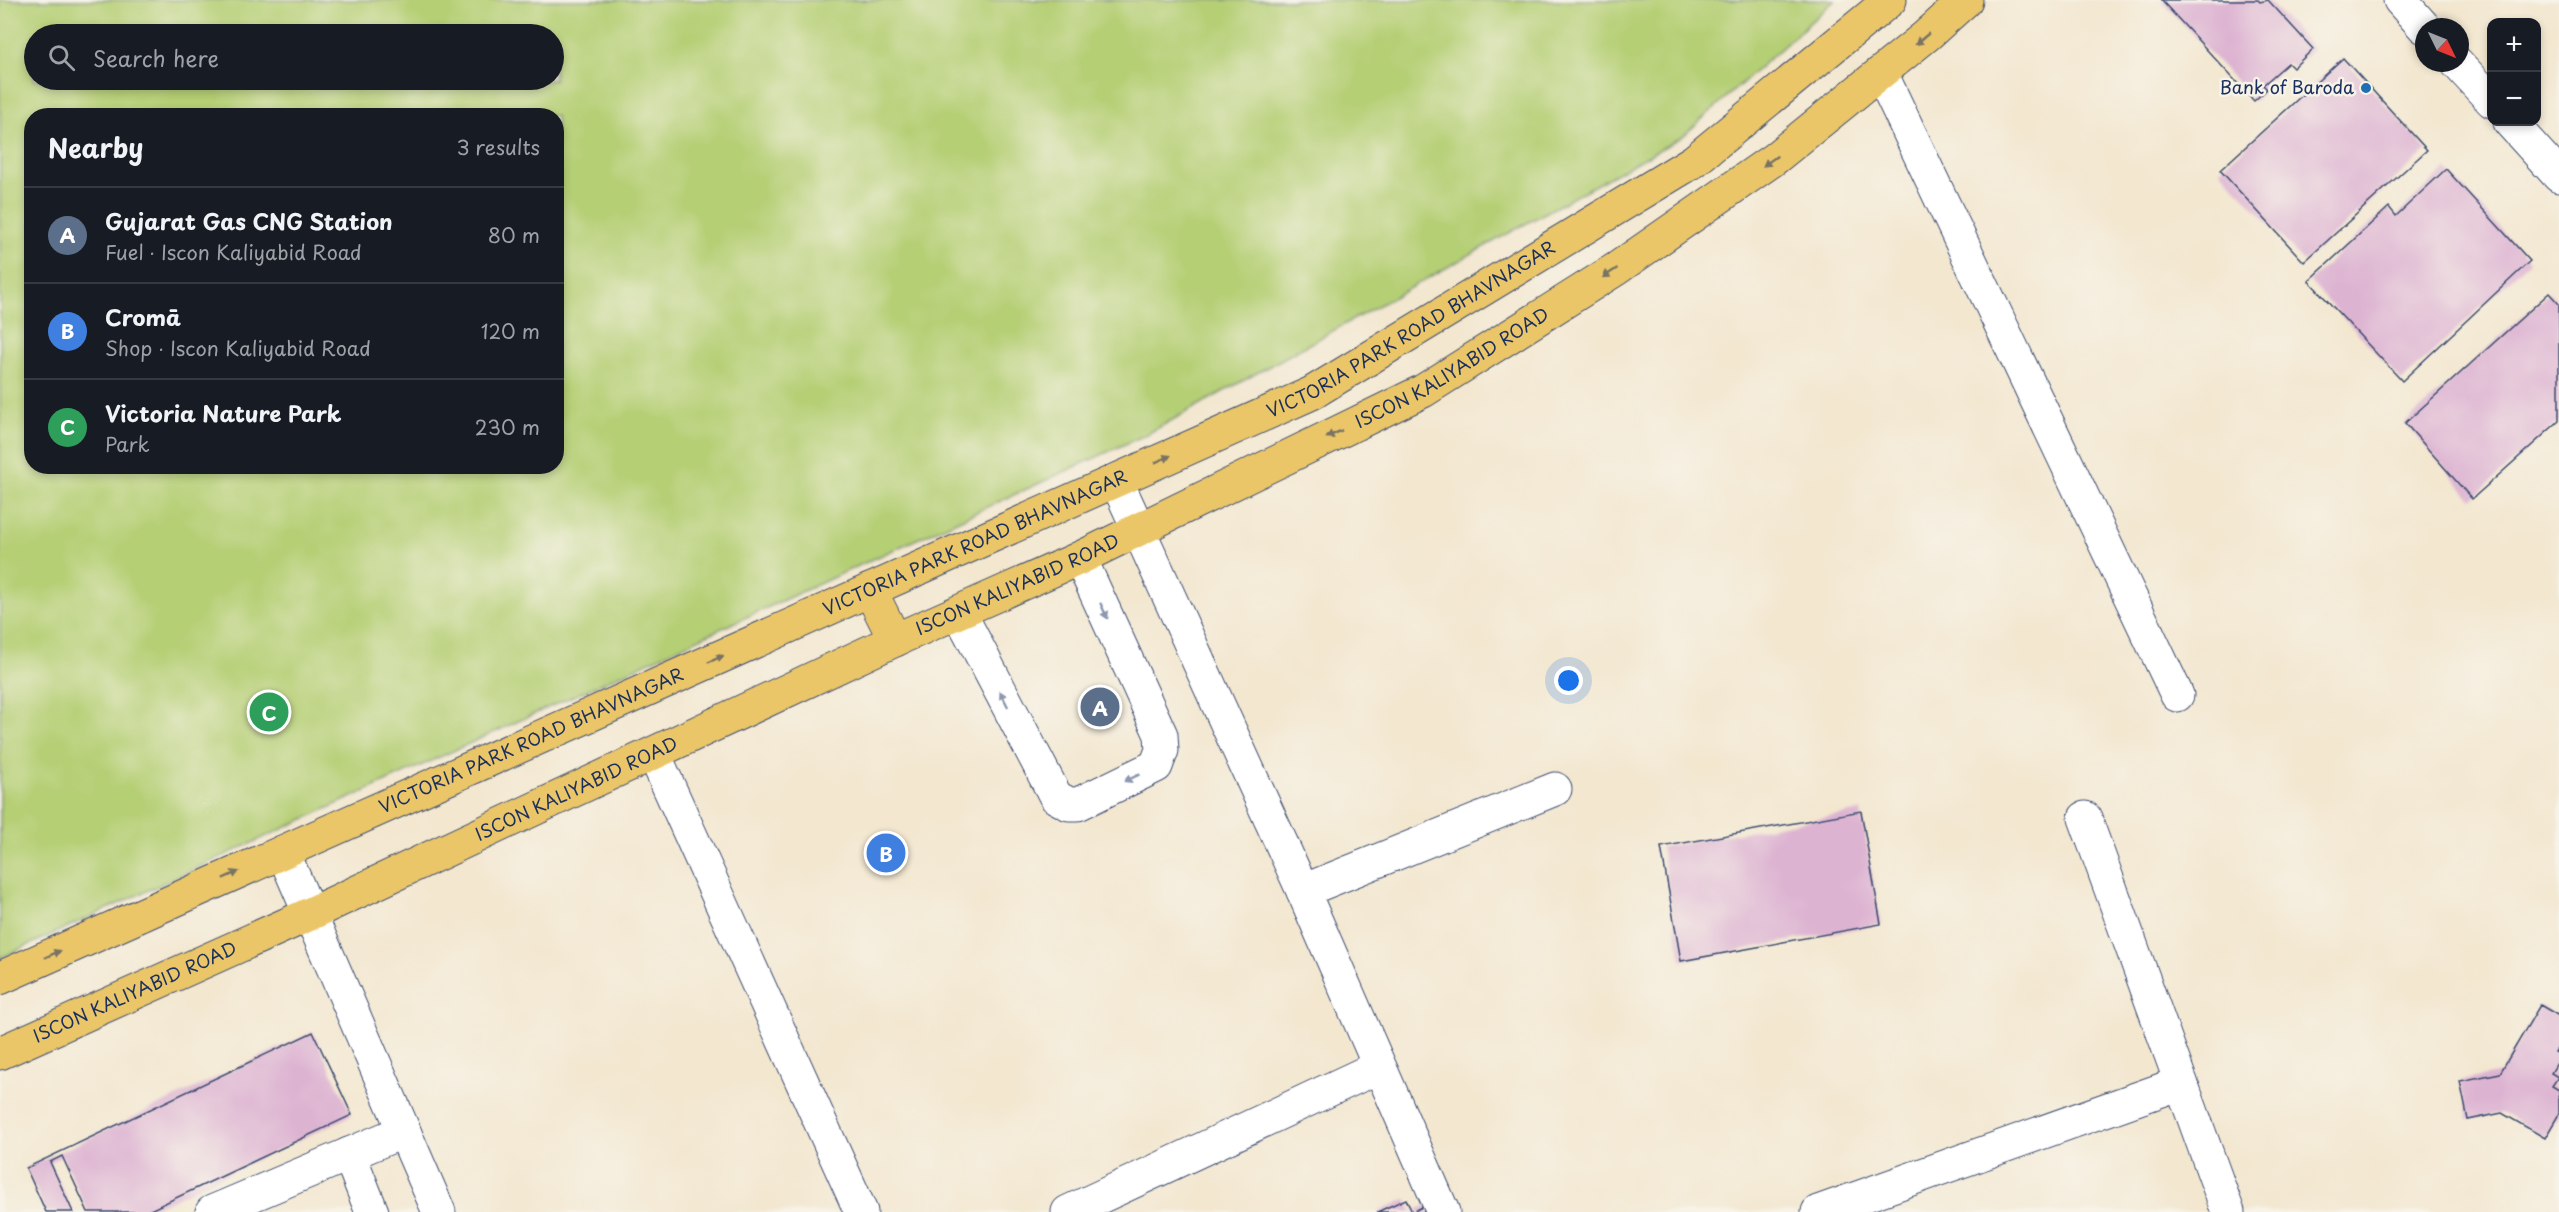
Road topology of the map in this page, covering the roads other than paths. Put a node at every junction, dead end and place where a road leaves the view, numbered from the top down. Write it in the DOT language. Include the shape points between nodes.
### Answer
graph roads {
  1 [pos="1890,0"];
  2 [pos="1966,0"];
  3 [pos="2400,0"];
  4 [pos="2416,18"];
  5 [pos="2465,72"];
  6 [pos="1881,73"];
  7 [pos="2487,96"];
  8 [pos="2514,126"];
  9 [pos="2559,176"];
  10 [pos="1116,480"];
  11 [pos="1138,529"];
  12 [pos="1080,558"];
  13 [pos="870,590"];
  14 [pos="959,612"];
  15 [pos="895,640"];
  16 [pos="2177,695"];
  17 [pos="654,754"];
  18 [pos="1556,789"];
  19 [pos="2085,818"];
  20 [pos="283,852"];
  21 [pos="1303,891"];
  22 [pos="310,914"];
  23 [pos="0,978"];
  24 [pos="0,1053"];
  25 [pos="1378,1067"];
  26 [pos="2181,1083"];
  27 [pos="404,1131"];
  28 [pos="349,1154"];
  29 [pos="212,1212"];
  30 [pos="372,1212"];
  31 [pos="439,1212"];
  32 [pos="861,1212"];
  33 [pos="1068,1212"];
  34 [pos="1443,1212"];
  35 [pos="1818,1212"];
  36 [pos="2228,1212"];
  10 -- 1 [label="highway, VICTORIA PARK ROAD BHAVNAGAR, one-way" via="1312,393 1694,161"];
  2 -- 6 [label="highway, ISCON KALIYABID ROAD, one-way"];
  3 -- 4 [label="street"];
  5 -- 7 [label="street"];
  6 -- 11 [label="highway, ISCON KALIYABID ROAD, one-way" via="1774,159 1616,269 1423,391"];
  6 -- 16 [label="street"];
  8 -- 9 [label="street"];
  10 -- 11 [label="street"];
  10 -- 13 [label="highway, VICTORIA PARK ROAD BHAVNAGAR"];
  11 -- 12 [label="highway, ISCON KALIYABID ROAD"];
  11 -- 21 [label="street"];
  12 -- 14 [label="highway, ISCON KALIYABID ROAD"];
  12 -- 14 [label="street, one-way" via="1161,735 1162,750 1156,766 1078,804 1056,797"];
  13 -- 15 [label="highway"];
  20 -- 13 [label="highway, VICTORIA PARK ROAD BHAVNAGAR, one-way"];
  14 -- 15 [label="highway, ISCON KALIYABID ROAD"];
  15 -- 17 [label="highway, ISCON KALIYABID ROAD"];
  17 -- 22 [label="highway, ISCON KALIYABID ROAD"];
  17 -- 32 [label="street"];
  18 -- 21 [label="street"];
  19 -- 26 [label="street"];
  20 -- 22 [label="street"];
  23 -- 20 [label="highway, VICTORIA PARK ROAD BHAVNAGAR, one-way"];
  21 -- 25 [label="street"];
  22 -- 24 [label="highway, ISCON KALIYABID ROAD"];
  22 -- 27 [label="street"];
  25 -- 33 [label="street"];
  25 -- 34 [label="street"];
  26 -- 35 [label="street"];
  26 -- 36 [label="street"];
  27 -- 28 [label="street"];
  27 -- 31 [label="street"];
  28 -- 29 [label="street"];
  28 -- 30 [label="street"];
}
